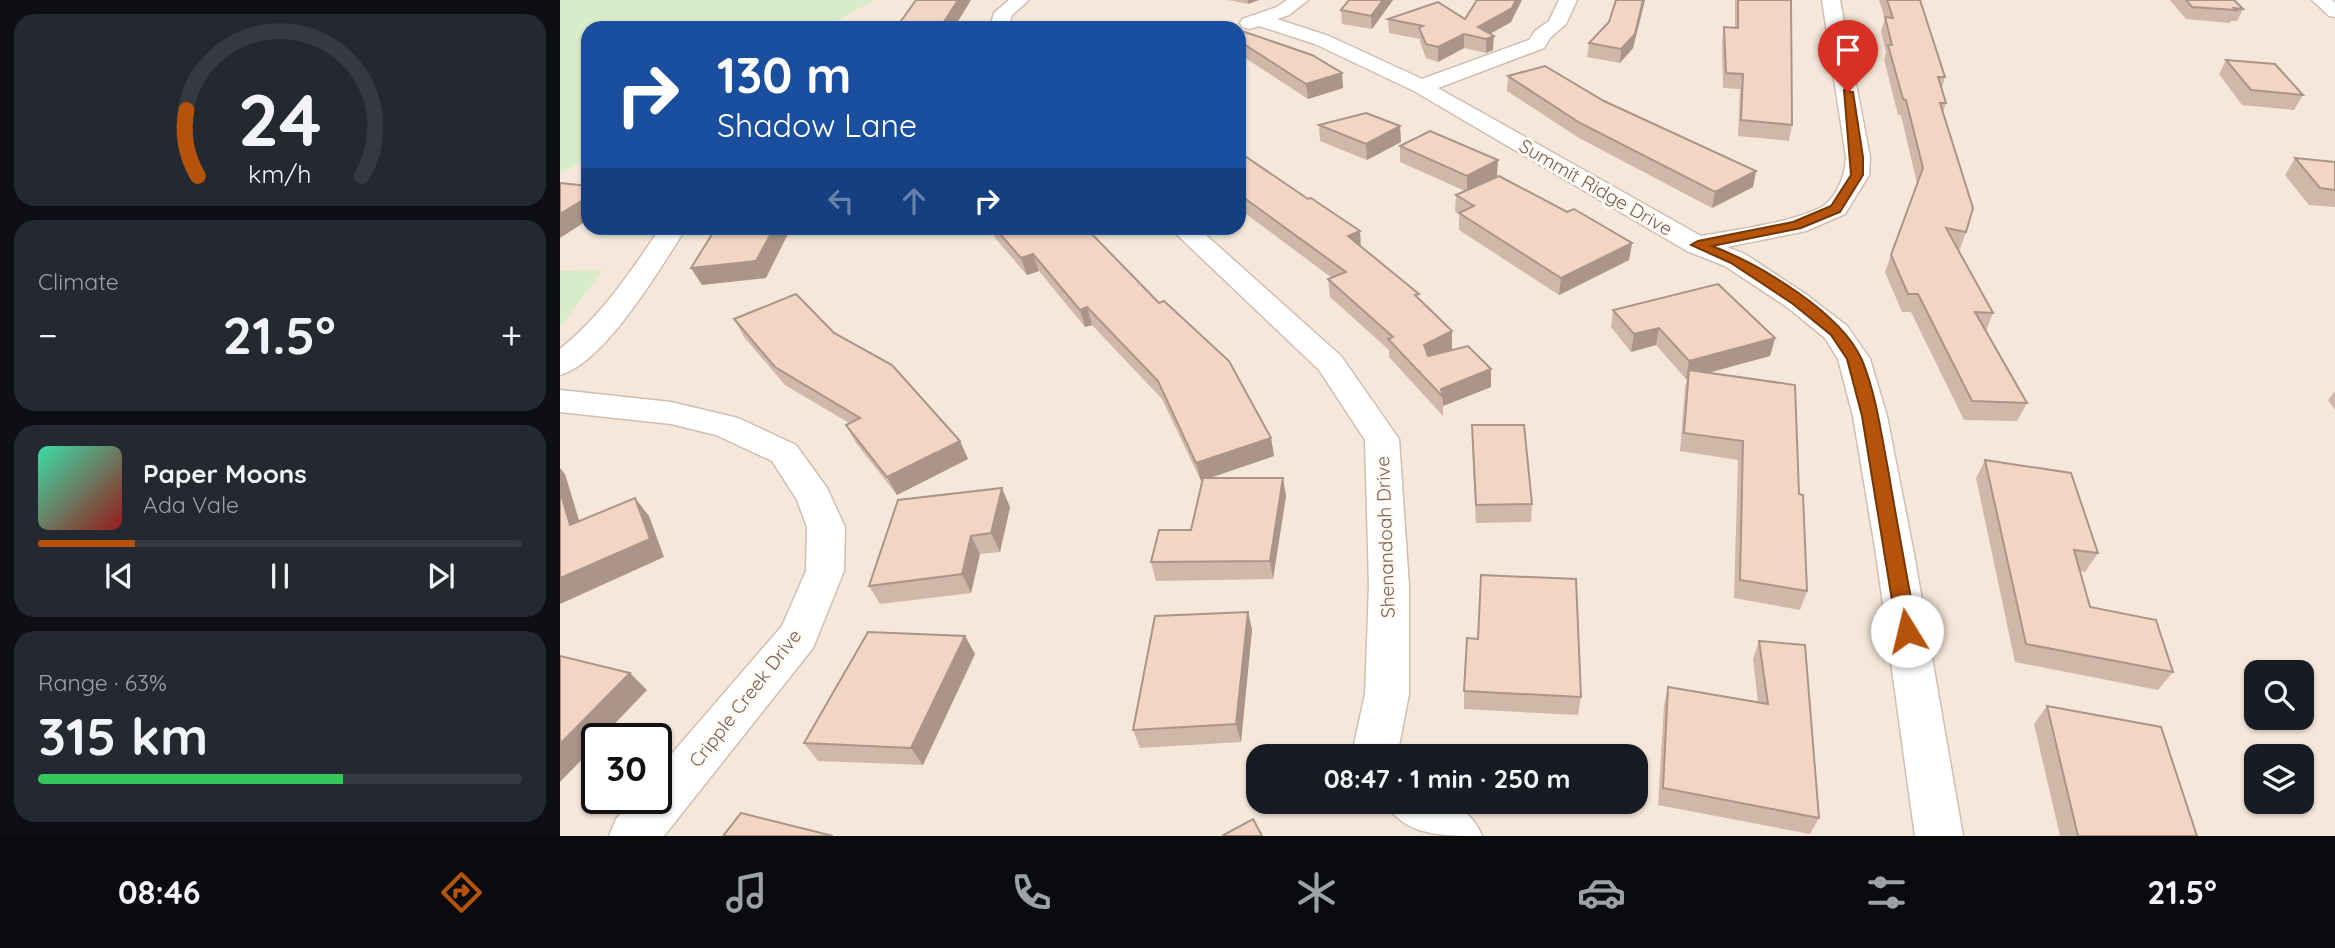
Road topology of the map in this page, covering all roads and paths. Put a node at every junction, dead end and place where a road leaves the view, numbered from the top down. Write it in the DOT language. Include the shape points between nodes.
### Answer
graph roads {
  1 [pos="1020,0"];
  2 [pos="1299,0"];
  3 [pos="1568,0"];
  4 [pos="1831,0"];
  5 [pos="2322,0"];
  6 [pos="2335,12"];
  7 [pos="1001,21"];
  8 [pos="1247,24"];
  9 [pos="1421,87"];
  10 [pos="668,235"];
  11 [pos="1191,235"];
  12 [pos="1698,245"];
  13 [pos="560,365"];
  14 [pos="560,401"];
  15 [pos="1377,744"];
  16 [pos="1426,814"];
  17 [pos="633,836"];
  18 [pos="1458,836"];
  19 [pos="1939,836"];
  1 -- 7 [label="street" via="1003,13"];
  2 -- 8 [label="street"];
  3 -- 9 [label="street" via="1557,24 1537,44"];
  4 -- 12 [label="street" via="1857,175 1836,209 1797,225"];
  5 -- 6 [label="street"];
  8 -- 9 [label="street, Summit Ridge Drive" via="1322,40"];
  9 -- 12 [label="street, Summit Ridge Drive"];
  10 -- 13 [label="street" via="620,308"];
  11 -- 15 [label="street, Shenandoah Drive" via="1330,363 1382,439 1390,586 1387,694"];
  12 -- 19 [label="street, Summit Ridge Drive" via="1735,260 1797,301 1836,332 1854,359 1870,416 1895,554"];
  14 -- 17 [label="street, Cripple Creek Drive" via="671,413 726,426 784,453 814,497 826,527 825,571 798,636"];
  16 -- 18 [label="street"];
}
